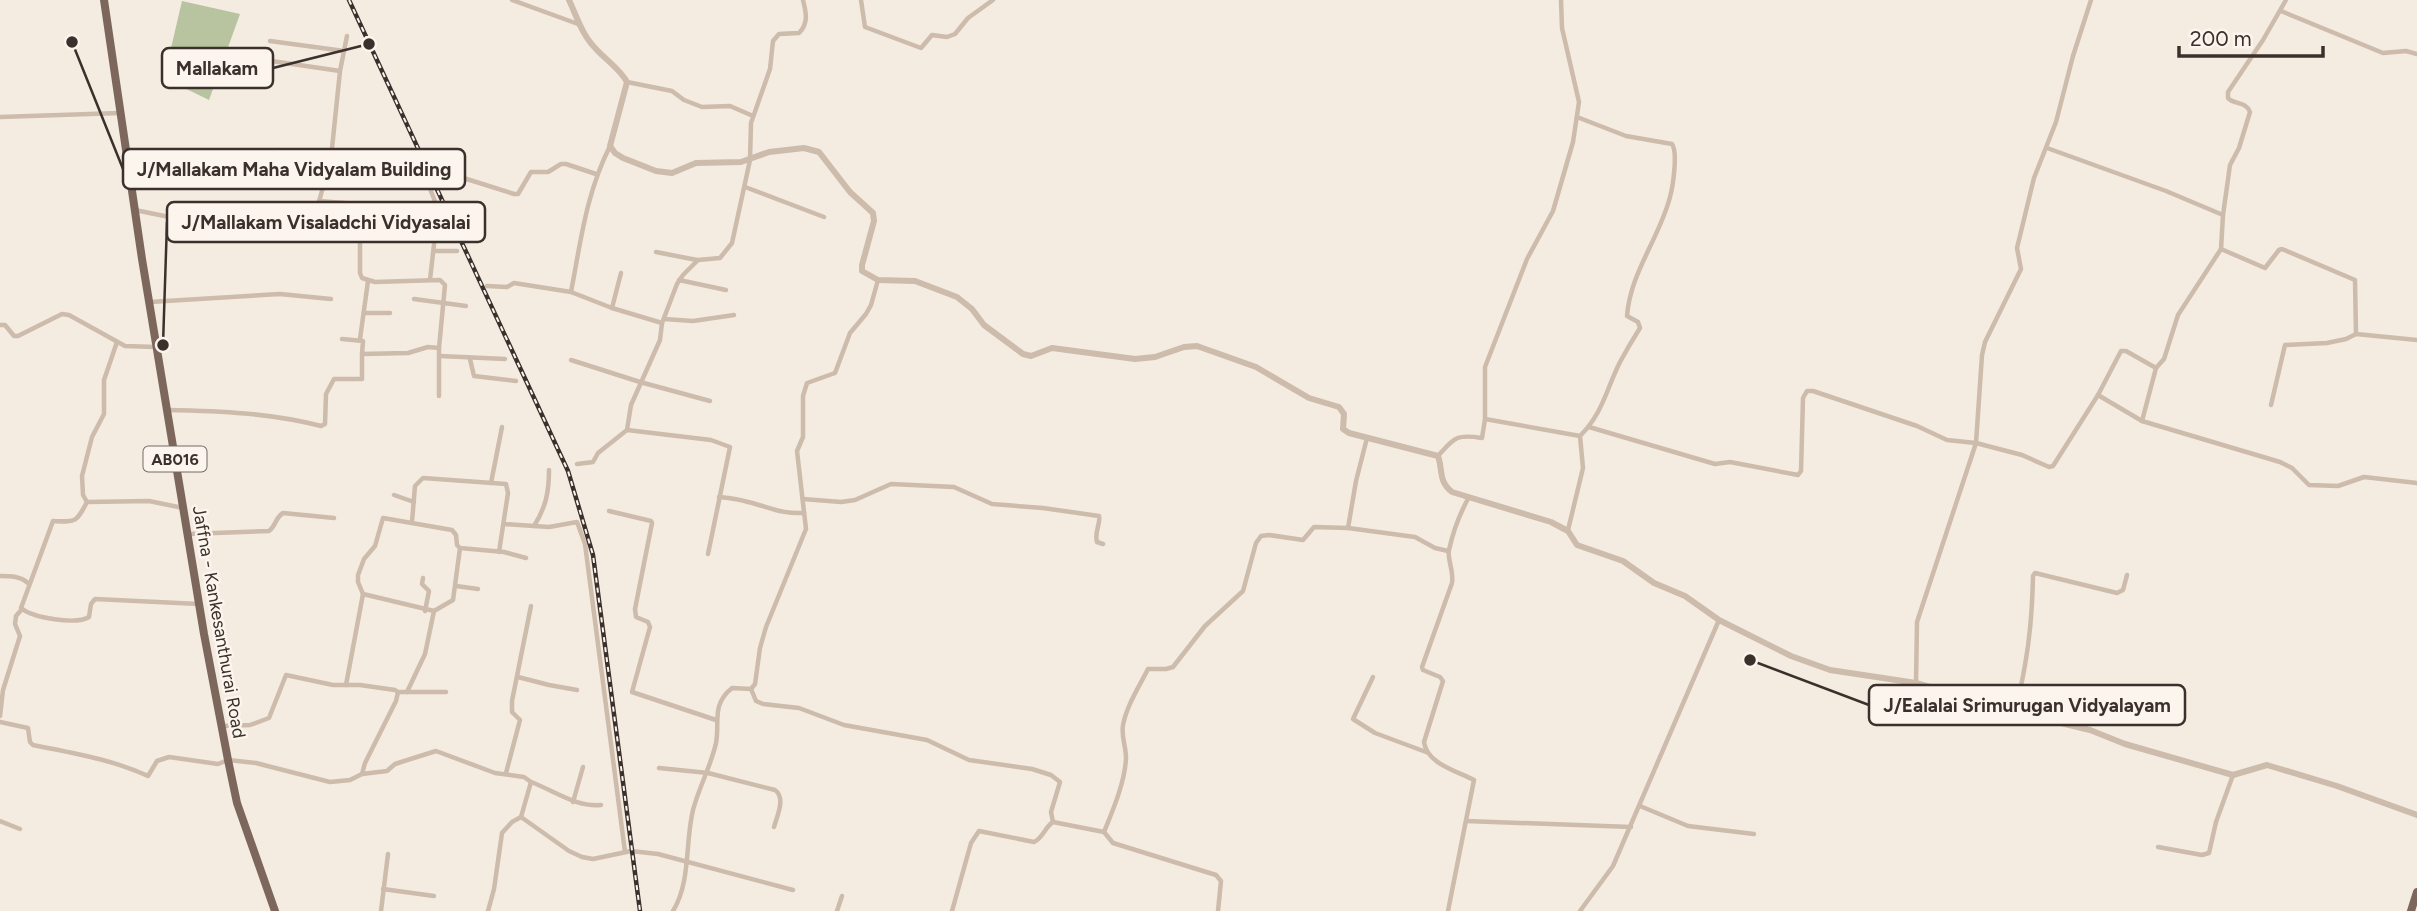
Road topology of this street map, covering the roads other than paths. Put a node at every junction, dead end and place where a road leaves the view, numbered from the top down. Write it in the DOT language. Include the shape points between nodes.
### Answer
graph roads {
  1 [pos="104,0"];
  2 [pos="512,0"];
  3 [pos="569,0"];
  4 [pos="805,0"];
  5 [pos="862,0"];
  6 [pos="993,0"];
  7 [pos="1561,0"];
  8 [pos="2091,0"];
  9 [pos="2286,0"];
  10 [pos="2281,11"];
  11 [pos="578,24"];
  12 [pos="347,36"];
  13 [pos="270,41"];
  14 [pos="344,51"];
  15 [pos="2417,54"];
  16 [pos="258,59"];
  17 [pos="340,71"];
  18 [pos="626,82"];
  19 [pos="120,113"];
  20 [pos="753,116"];
  21 [pos="0,117"];
  22 [pos="1577,117"];
  23 [pos="610,146"];
  24 [pos="2047,148"];
  25 [pos="277,150"];
  26 [pos="331,158"];
  27 [pos="750,160"];
  28 [pos="596,174"];
  29 [pos="425,175"];
  30 [pos="745,187"];
  31 [pos="319,201"];
  32 [pos="135,210"];
  33 [pos="2223,215"];
  34 [pos="824,217"];
  35 [pos="2221,249"];
  36 [pos="434,251"];
  37 [pos="457,251"];
  38 [pos="656,252"];
  39 [pos="698,260"];
  40 [pos="621,273"];
  41 [pos="430,280"];
  42 [pos="679,280"];
  43 [pos="878,280"];
  44 [pos="368,281"];
  45 [pos="487,286"];
  46 [pos="726,290"];
  47 [pos="571,292"];
  48 [pos="331,299"];
  49 [pos="414,299"];
  50 [pos="150,302"];
  51 [pos="443,303"];
  52 [pos="466,306"];
  53 [pos="612,308"];
  54 [pos="364,313"];
  55 [pos="390,313"];
  56 [pos="734,315"];
  57 [pos="663,321"];
  58 [pos="0,325"];
  59 [pos="2356,334"];
  60 [pos="342,339"];
  61 [pos="360,339"];
  62 [pos="2417,340"];
  63 [pos="117,342"];
  64 [pos="158,347"];
  65 [pos="439,348"];
  66 [pos="362,354"];
  67 [pos="440,356"];
  68 [pos="470,359"];
  69 [pos="505,359"];
  70 [pos="571,360"];
  71 [pos="2156,368"];
  72 [pos="516,382"];
  73 [pos="640,383"];
  74 [pos="2098,395"];
  75 [pos="439,396"];
  76 [pos="710,401"];
  77 [pos="2271,405"];
  78 [pos="168,410"];
  79 [pos="1485,419"];
  80 [pos="2142,421"];
  81 [pos="502,427"];
  82 [pos="1589,427"];
  83 [pos="626,430"];
  84 [pos="1580,436"];
  85 [pos="1367,438"];
  86 [pos="1976,443"];
  87 [pos="1438,456"];
  88 [pos="577,464"];
  89 [pos="550,470"];
  90 [pos="491,483"];
  91 [pos="2417,483"];
  92 [pos="394,495"];
  93 [pos="719,497"];
  94 [pos="1469,497"];
  95 [pos="803,499"];
  96 [pos="87,502"];
  97 [pos="414,502"];
  98 [pos="183,508"];
  99 [pos="610,511"];
  100 [pos="804,513"];
  101 [pos="334,518"];
  102 [pos="412,522"];
  103 [pos="504,524"];
  104 [pos="534,526"];
  105 [pos="1348,528"];
  106 [pos="1567,531"];
  107 [pos="188,534"];
  108 [pos="1103,544"];
  109 [pos="460,548"];
  110 [pos="1448,551"];
  111 [pos="499,552"];
  112 [pos="708,554"];
  113 [pos="526,558"];
  114 [pos="2127,575"];
  115 [pos="0,576"];
  116 [pos="423,578"];
  117 [pos="29,584"];
  118 [pos="456,586"];
  119 [pos="478,589"];
  120 [pos="363,594"];
  121 [pos="200,604"];
  122 [pos="531,606"];
  123 [pos="22,609"];
  124 [pos="425,611"];
  125 [pos="434,611"];
  126 [pos="1719,620"];
  127 [pos="518,677"];
  128 [pos="1373,677"];
  129 [pos="1916,683"];
  130 [pos="346,685"];
  131 [pos="751,689"];
  132 [pos="577,690"];
  133 [pos="398,692"];
  134 [pos="407,692"];
  135 [pos="446,692"];
  136 [pos="2015,712"];
  137 [pos="0,716"];
  138 [pos="716,720"];
  139 [pos="0,722"];
  140 [pos="222,726"];
  141 [pos="1427,753"];
  142 [pos="228,760"];
  143 [pos="583,766"];
  144 [pos="659,768"];
  145 [pos="708,773"];
  146 [pos="362,774"];
  147 [pos="506,774"];
  148 [pos="2233,775"];
  149 [pos="531,782"];
  150 [pos="573,802"];
  151 [pos="601,805"];
  152 [pos="1640,806"];
  153 [pos="2417,815"];
  154 [pos="521,817"];
  155 [pos="0,821"];
  156 [pos="1466,821"];
  157 [pos="1054,822"];
  158 [pos="774,827"];
  159 [pos="1631,827"];
  160 [pos="20,829"];
  161 [pos="1104,832"];
  162 [pos="1755,834"];
  163 [pos="2158,847"];
  164 [pos="625,852"];
  165 [pos="388,854"];
  166 [pos="687,860"];
  167 [pos="383,889"];
  168 [pos="793,890"];
  169 [pos="2417,892"];
  170 [pos="434,896"];
  171 [pos="842,896"];
  172 [pos="676,910"];
  173 [pos="275,911"];
  174 [pos="380,911"];
  175 [pos="488,911"];
  176 [pos="837,911"];
  177 [pos="952,911"];
  178 [pos="1218,911"];
  179 [pos="1448,911"];
  180 [pos="1580,911"];
  181 [pos="2411,911"];
  1 -- 19 [label="main road, Jaffna - Kankesanthurai Road / AB016"];
  2 -- 11 [label="street"];
  3 -- 11 [label="street"];
  4 -- 20 [label="street" via="803,29 775,37 770,69"];
  5 -- 6 [label="street" via="865,27 921,48 932,35 955,34"];
  7 -- 22 [label="street" via="1562,28 1579,102"];
  8 -- 24 [label="street"];
  9 -- 10 [label="street"];
  10 -- 15 [label="street" via="2382,54"];
  10 -- 33 [label="street" via="2228,92 2231,101 2244,104 2250,112 2230,165"];
  11 -- 18 [label="street"];
  12 -- 14 [label="street"];
  13 -- 14 [label="street"];
  14 -- 17 [label="street"];
  16 -- 17 [label="street"];
  17 -- 26 [label="street"];
  18 -- 20 [label="street" via="673,92 702,107 730,106"];
  18 -- 23 [label="street"];
  19 -- 21 [label="street"];
  19 -- 32 [label="main road, Jaffna - Kankesanthurai Road / AB016"];
  20 -- 27 [label="street"];
  22 -- 79 [label="street" via="1553,211 1527,259 1485,367"];
  22 -- 82 [label="street" via="1626,136 1672,144 1676,151 1670,198 1628,304 1627,316 1640,328"];
  23 -- 27 [label="street" via="623,158 672,173 696,163"];
  23 -- 28 [label="street"];
  24 -- 33 [label="street"];
  24 -- 86 [label="street" via="2017,248 2021,270 1985,342"];
  25 -- 26 [label="street"];
  26 -- 29 [label="street" via="396,166"];
  26 -- 31 [label="street"];
  27 -- 30 [label="street"];
  27 -- 43 [label="street" via="769,152 804,148 824,156 850,192 873,213 862,271"];
  28 -- 29 [label="street" via="566,164 548,172 531,172 517,194 454,175"];
  28 -- 47 [label="street"];
  29 -- 36 [label="street" via="438,209"];
  30 -- 34 [label="street"];
  30 -- 39 [label="street" via="727,252 720,258"];
  31 -- 32 [label="street" via="312,233 304,239"];
  31 -- 44 [label="street" via="358,204 360,273"];
  32 -- 50 [label="main road, Jaffna - Kankesanthurai Road / AB016"];
  33 -- 35 [label="street"];
  35 -- 59 [label="street" via="2265,268 2282,249 2355,280"];
  35 -- 71 [label="street" via="2178,315 2164,359"];
  36 -- 37 [label="street"];
  36 -- 41 [label="street"];
  38 -- 39 [label="street"];
  39 -- 42 [label="street"];
  40 -- 53 [label="street"];
  41 -- 44 [label="street"];
  41 -- 51 [label="street" via="445,285"];
  42 -- 46 [label="street"];
  42 -- 57 [label="street"];
  43 -- 85 [label="street" via="915,281 957,297 984,325 1031,356 1052,348 1135,359 1197,346 1228,356 1309,398 1339,407 1344,414 1343,429"];
  43 -- 95 [label="street" via="871,304 850,333 835,373 807,383 803,437 797,451"];
  44 -- 54 [label="street"];
  45 -- 47 [label="street" via="514,283"];
  47 -- 53 [label="street"];
  48 -- 50 [label="street" via="281,294"];
  49 -- 51 [label="street"];
  50 -- 64 [label="main road, Jaffna - Kankesanthurai Road / AB016"];
  51 -- 52 [label="street"];
  51 -- 65 [label="street"];
  53 -- 57 [label="street"];
  54 -- 55 [label="street"];
  54 -- 61 [label="street"];
  56 -- 57 [label="street"];
  57 -- 73 [label="street" via="660,340"];
  58 -- 63 [label="street" via="18,336 62,314 69,315"];
  59 -- 62 [label="street"];
  59 -- 77 [label="street" via="2327,343 2285,345"];
  60 -- 61 [label="street"];
  61 -- 66 [label="street"];
  63 -- 64 [label="street"];
  63 -- 96 [label="street" via="104,380 104,414 92,437 82,476"];
  64 -- 78 [label="main road, Jaffna - Kankesanthurai Road / AB016"];
  65 -- 66 [label="street"];
  65 -- 67 [label="street"];
  66 -- 78 [label="street" via="362,379 334,379 326,394 326,424 321,426 266,415"];
  67 -- 68 [label="street"];
  67 -- 75 [label="street"];
  68 -- 69 [label="street"];
  68 -- 72 [label="street" via="474,376"];
  70 -- 73 [label="street"];
  71 -- 74 [label="street" via="2121,351"];
  71 -- 80 [label="street"];
  73 -- 76 [label="street"];
  73 -- 83 [label="street"];
  74 -- 80 [label="street"];
  74 -- 86 [label="street" via="2053,466"];
  78 -- 98 [label="main road, Jaffna - Kankesanthurai Road / AB016"];
  79 -- 84 [label="street"];
  79 -- 87 [label="street" via="1482,438 1455,437"];
  80 -- 91 [label="street" via="2280,462 2309,485 2338,486 2364,477"];
  81 -- 90 [label="street"];
  82 -- 84 [label="street"];
  82 -- 86 [label="street" via="1715,464 1730,462 1798,475 1803,398 1813,391 1947,440"];
  83 -- 88 [label="street" via="598,453 593,463"];
  83 -- 93 [label="street" via="727,444 729,457"];
  84 -- 106 [label="street" via="1583,468"];
  85 -- 87 [label="street"];
  85 -- 105 [label="street"];
  86 -- 129 [label="street" via="1917,622"];
  87 -- 94 [label="street" via="1445,486"];
  89 -- 104 [label="street" via="548,497"];
  90 -- 97 [label="street" via="424,478 415,486"];
  90 -- 103 [label="street" via="507,486"];
  92 -- 97 [label="street"];
  93 -- 100 [label="street" via="778,512"];
  93 -- 112 [label="street"];
  94 -- 106 [label="street"];
  94 -- 110 [label="street"];
  95 -- 100 [label="street"];
  95 -- 108 [label="street" via="855,500 891,484 954,487 992,504 1099,516 1096,535 1097,542"];
  96 -- 98 [label="street" via="149,501"];
  96 -- 117 [label="street" via="75,522 51,523"];
  97 -- 102 [label="street"];
  98 -- 107 [label="main road, Jaffna - Kankesanthurai Road / AB016"];
  99 -- 138 [label="street" via="652,523 635,609 636,617 649,627 632,692"];
  100 -- 131 [label="street" via="804,537 766,627"];
  101 -- 107 [label="street" via="283,513 269,531"];
  102 -- 109 [label="street" via="452,530"];
  102 -- 120 [label="street" via="383,518 375,546 358,575"];
  103 -- 104 [label="street"];
  103 -- 111 [label="street"];
  104 -- 164 [label="street" via="577,522 585,544"];
  105 -- 110 [label="street" via="1415,537"];
  105 -- 161 [label="street" via="1314,527 1303,540 1261,536 1242,591 1205,626 1173,667 1148,669 1123,725 1125,766"];
  106 -- 126 [label="street" via="1577,545 1623,561"];
  107 -- 121 [label="main road, Jaffna - Kankesanthurai Road / AB016"];
  109 -- 111 [label="street"];
  109 -- 118 [label="street"];
  110 -- 141 [label="street" via="1454,575 1422,667 1443,681 1424,742"];
  111 -- 113 [label="street"];
  114 -- 136 [label="street" via="2118,593 2035,573 2027,664"];
  115 -- 117 [label="street" via="15,576"];
  116 -- 124 [label="street" via="429,592"];
  117 -- 123 [label="street"];
  118 -- 119 [label="street"];
  118 -- 125 [label="street" via="453,600"];
  120 -- 124 [label="street"];
  120 -- 130 [label="street"];
  121 -- 123 [label="street" via="95,599 89,617 79,620 44,617"];
  121 -- 140 [label="main road, Jaffna - Kankesanthurai Road / AB016"];
  122 -- 127 [label="street"];
  123 -- 137 [label="street" via="16,616 20,636"];
  124 -- 125 [label="street"];
  125 -- 134 [label="street" via="425,654"];
  126 -- 129 [label="street" via="1830,670"];
  126 -- 152 [label="street"];
  127 -- 132 [label="street"];
  127 -- 147 [label="street" via="512,712 520,720"];
  128 -- 141 [label="street" via="1353,719 1375,733"];
  129 -- 136 [label="street"];
  130 -- 133 [label="street"];
  130 -- 140 [label="street" via="286,675 269,718 250,725"];
  131 -- 138 [label="street" via="732,688 725,694"];
  131 -- 157 [label="street" via="763,705 799,708 844,725 927,740 969,760 1051,775 1060,782 1051,813"];
  133 -- 134 [label="street"];
  133 -- 146 [label="street"];
  134 -- 135 [label="street"];
  136 -- 148 [label="street" via="2090,730"];
  138 -- 145 [label="street" via="717,740"];
  139 -- 142 [label="street" via="28,728 33,744 116,763 148,776 157,761 169,757 218,764"];
  140 -- 142 [label="main road, Jaffna - Kankesanthurai Road / AB016"];
  141 -- 156 [label="street" via="1474,779"];
  142 -- 146 [label="street" via="330,782"];
  142 -- 173 [label="main road, Jaffna - Kankesanthurai Road / AB016" via="237,803"];
  143 -- 150 [label="street"];
  144 -- 145 [label="street"];
  145 -- 158 [label="street" via="780,793"];
  145 -- 166 [label="street" via="693,810"];
  146 -- 147 [label="street" via="387,771 436,751"];
  147 -- 149 [label="street"];
  148 -- 153 [label="street" via="2267,765"];
  148 -- 163 [label="street" via="2209,853"];
  149 -- 150 [label="street"];
  149 -- 154 [label="street"];
  150 -- 151 [label="street"];
  152 -- 159 [label="street"];
  152 -- 162 [label="street" via="1688,825"];
  154 -- 164 [label="street" via="582,858"];
  154 -- 175 [label="street" via="502,833"];
  155 -- 160 [label="street"];
  156 -- 159 [label="street"];
  156 -- 179 [label="street"];
  157 -- 161 [label="street"];
  157 -- 177 [label="street" via="1034,842 979,831 975,834"];
  159 -- 180 [label="street" via="1613,866"];
  161 -- 178 [label="street" via="1113,844 1216,875 1221,881"];
  164 -- 166 [label="street"];
  165 -- 167 [label="street"];
  166 -- 168 [label="street"];
  166 -- 172 [label="street"];
  167 -- 170 [label="street"];
  167 -- 174 [label="street"];
  169 -- 181 [label="main road"];
  171 -- 176 [label="street"];
}
